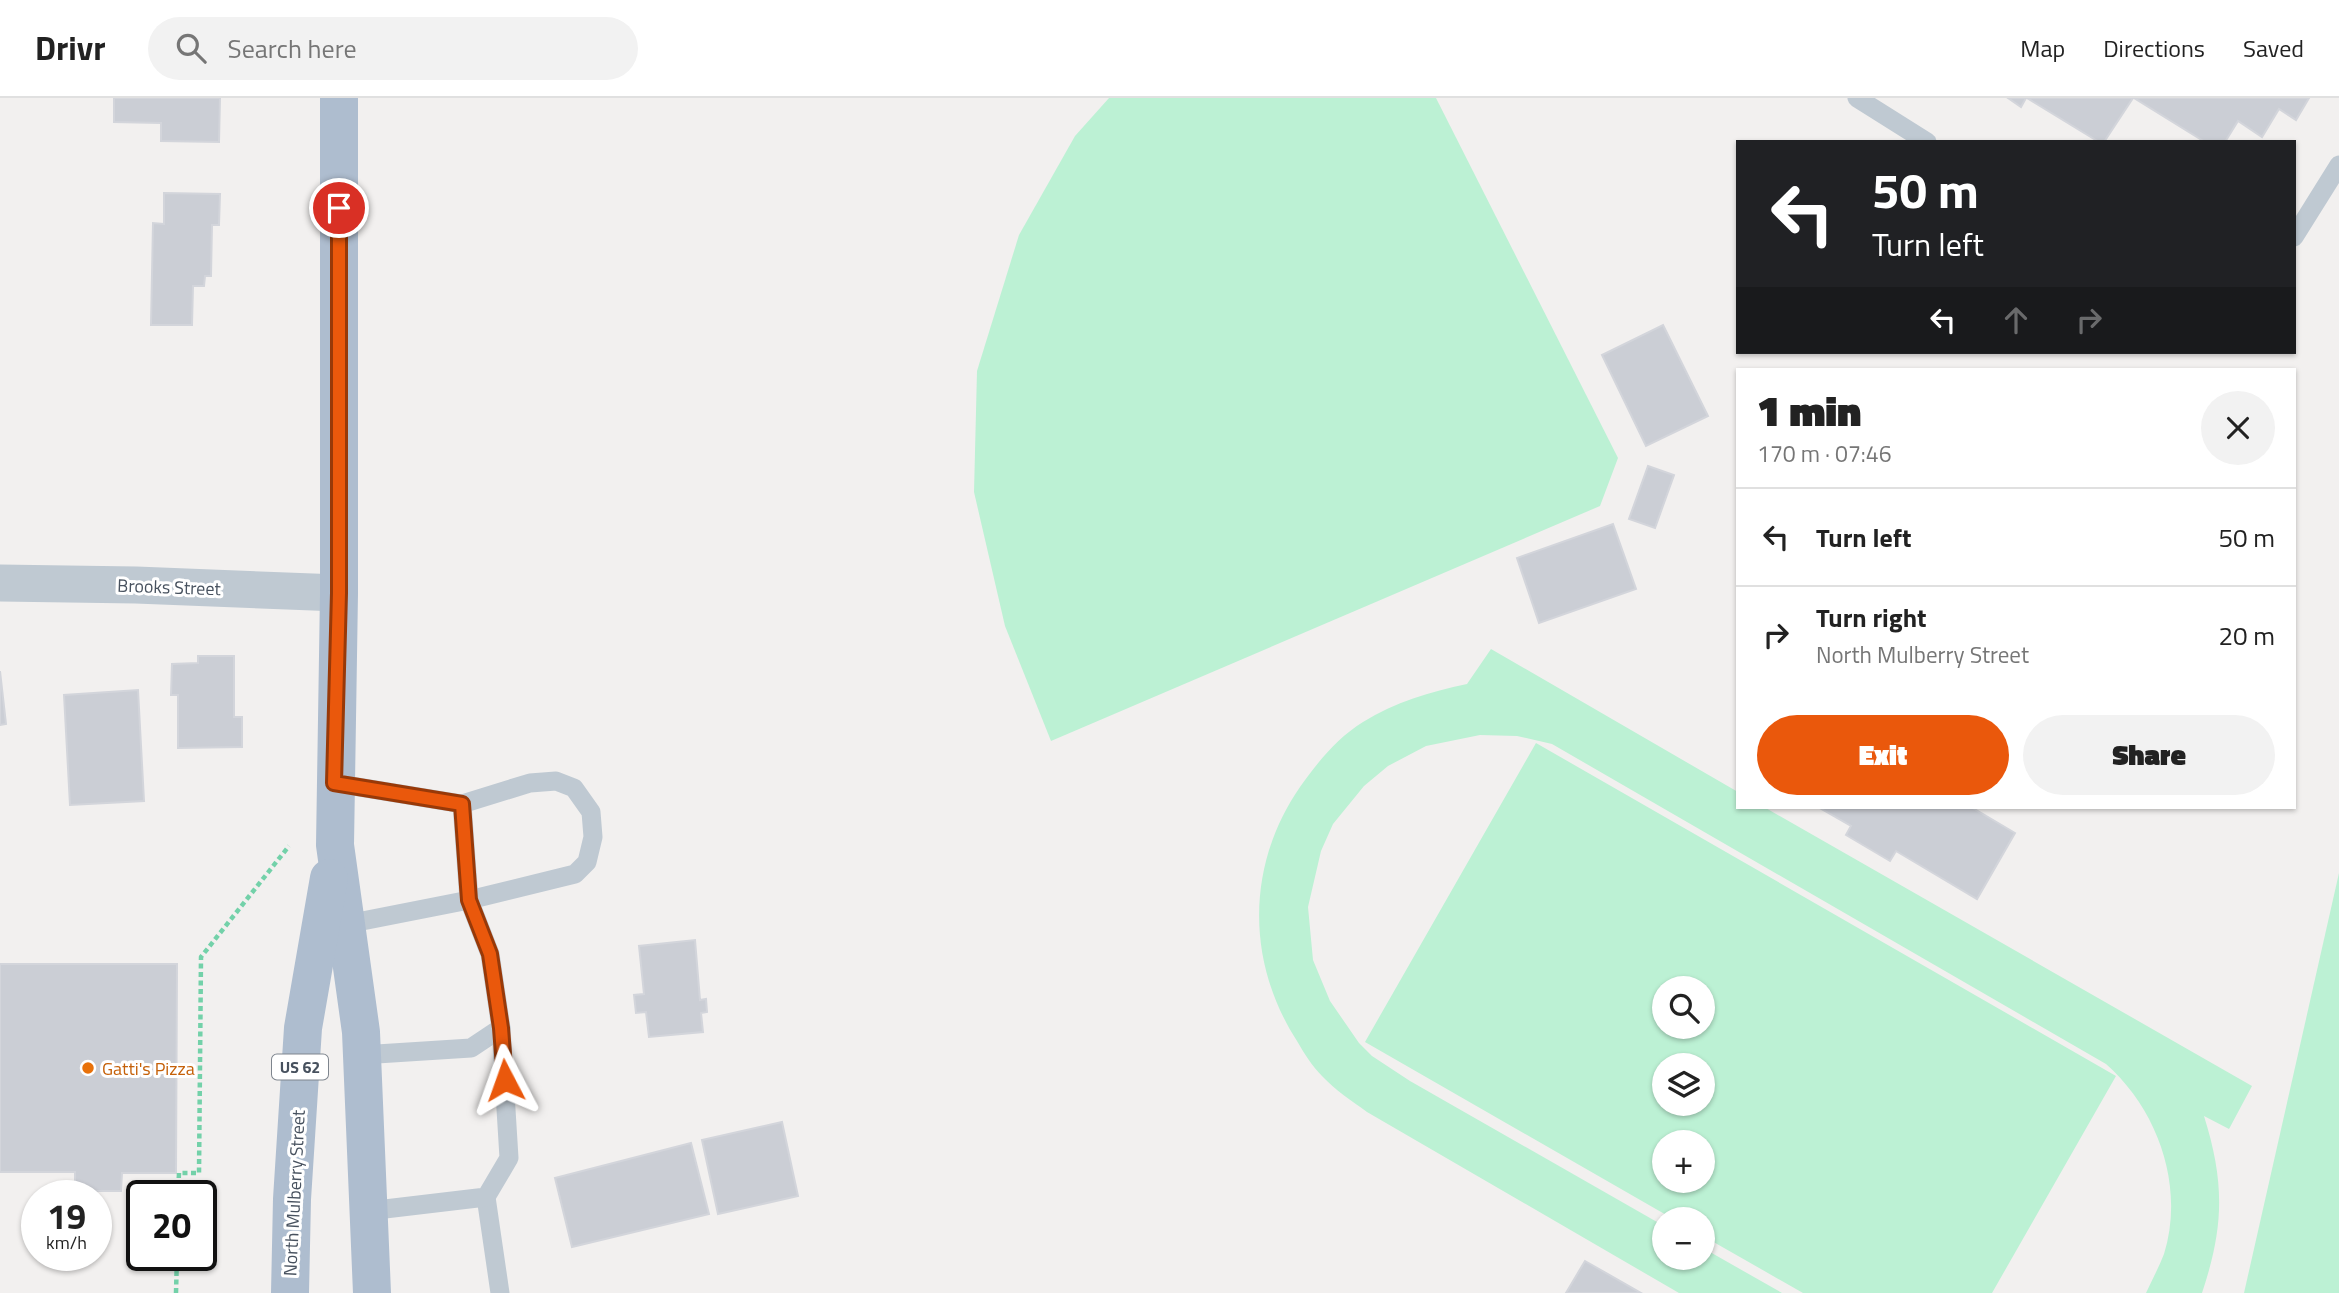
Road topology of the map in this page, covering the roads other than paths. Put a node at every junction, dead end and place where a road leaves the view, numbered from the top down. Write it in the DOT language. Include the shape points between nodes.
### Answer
graph roads {
  1 [pos="339,98"];
  2 [pos="1857,98"];
  3 [pos="1924,140"];
  4 [pos="2339,165"];
  5 [pos="2296,234"];
  6 [pos="0,583"];
  7 [pos="339,593"];
  8 [pos="334,783"];
  9 [pos="462,804"];
  10 [pos="335,845"];
  11 [pos="469,900"];
  12 [pos="347,924"];
  13 [pos="501,1028"];
  14 [pos="361,1055"];
  15 [pos="486,1197"];
  16 [pos="368,1211"];
  17 [pos="290,1293"];
  18 [pos="372,1293"];
  19 [pos="500,1293"];
  1 -- 7 [label="main road, North Mulberry Street / US 62"];
  2 -- 3 [label="lane"];
  4 -- 5 [label="lane"];
  6 -- 7 [label="street, Brooks Street"];
  7 -- 8 [label="main road, North Mulberry Street / US 62"];
  8 -- 9 [label="lane"];
  8 -- 10 [label="main road, North Mulberry Street / US 62"];
  9 -- 11 [label="lane"];
  9 -- 11 [label="lane" via="530,783 556,781 574,788 591,812 593,838 587,862 575,874"];
  10 -- 12 [label="main road, North Mulberry Street / US 62"];
  10 -- 17 [label="main road, North Mulberry Street / US 62" via="303,1028"];
  11 -- 12 [label="lane"];
  11 -- 13 [label="lane" via="490,954"];
  12 -- 14 [label="main road, North Mulberry Street / US 62"];
  13 -- 14 [label="lane" via="471,1048"];
  13 -- 15 [label="lane" via="509,1158"];
  14 -- 16 [label="main road, North Mulberry Street / US 62"];
  15 -- 16 [label="lane"];
  15 -- 19 [label="lane"];
  16 -- 18 [label="main road, North Mulberry Street / US 62"];
}
